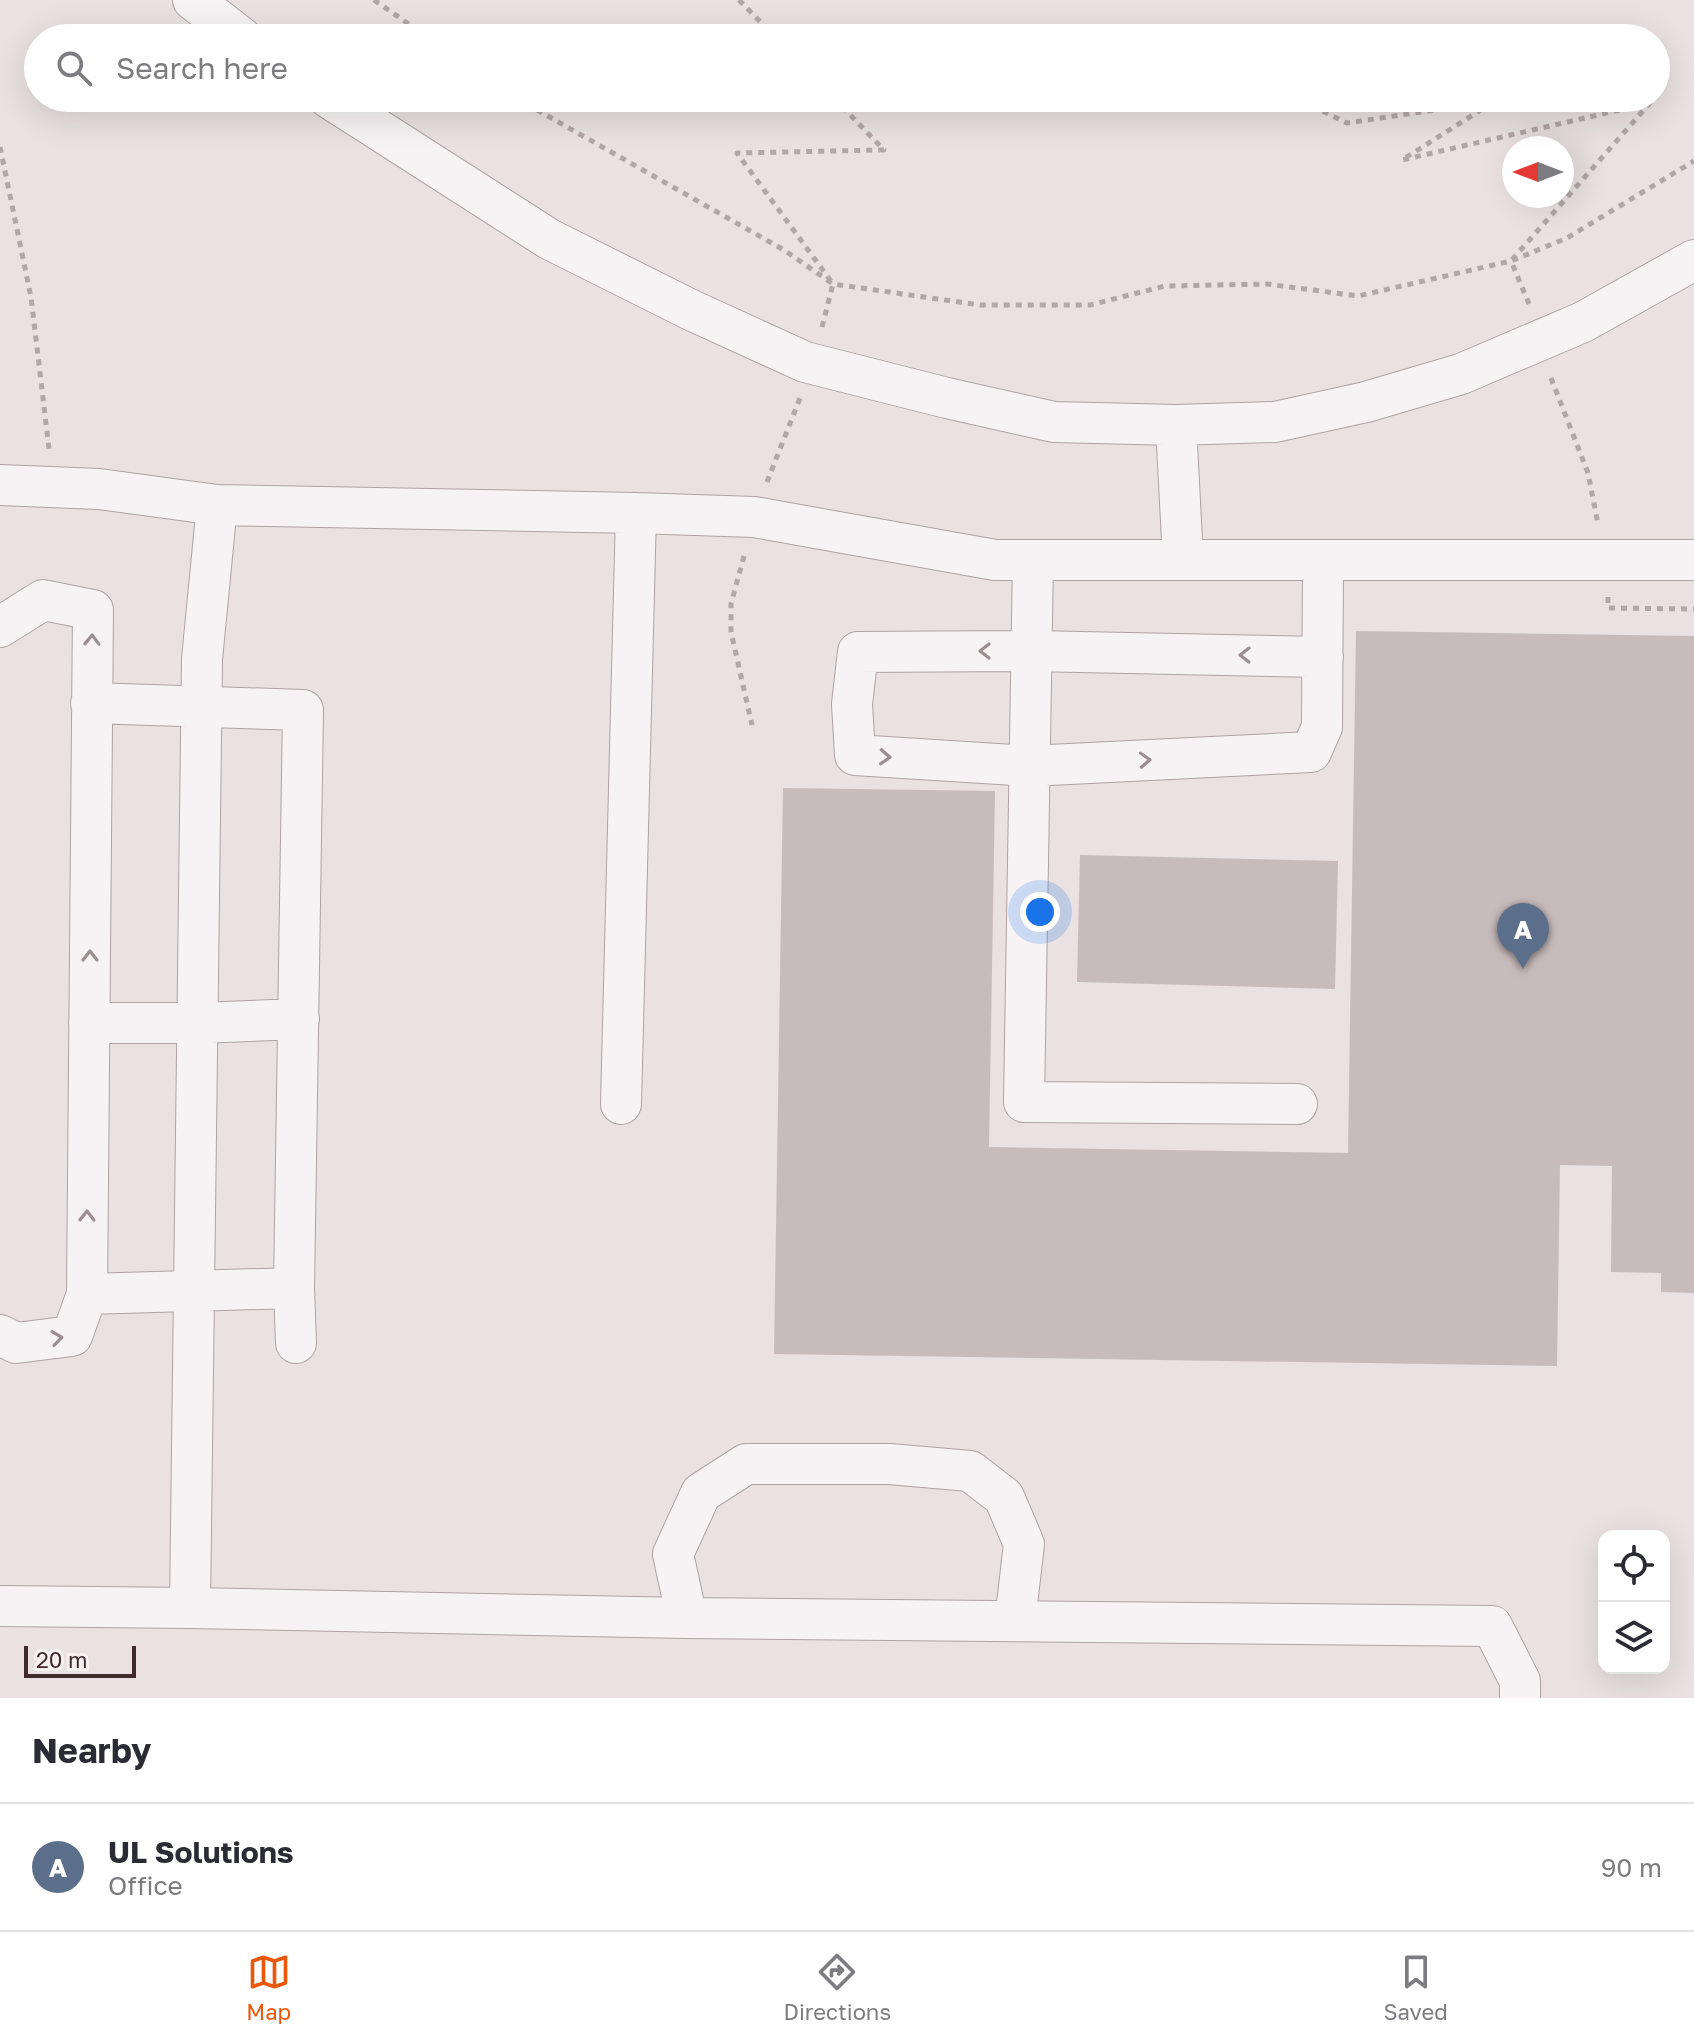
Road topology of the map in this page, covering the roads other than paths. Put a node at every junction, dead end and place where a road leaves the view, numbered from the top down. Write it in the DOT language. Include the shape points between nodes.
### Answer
graph roads {
  1 [pos="193,0"];
  2 [pos="224,24"];
  3 [pos="351,112"];
  4 [pos="1694,260"];
  5 [pos="1176,425"];
  6 [pos="0,485"];
  7 [pos="217,505"];
  8 [pos="636,513"];
  9 [pos="1033,560"];
  10 [pos="1183,560"];
  11 [pos="1323,560"];
  12 [pos="1694,560"];
  13 [pos="0,627"];
  14 [pos="1032,651"];
  15 [pos="1323,657"];
  16 [pos="91,703"];
  17 [pos="201,707"];
  18 [pos="1029,766"];
  19 [pos="299,1019"];
  20 [pos="89,1023"];
  21 [pos="198,1023"];
  22 [pos="621,1104"];
  23 [pos="1297,1104"];
  24 [pos="294,1288"];
  25 [pos="194,1290"];
  26 [pos="87,1294"];
  27 [pos="0,1335"];
  28 [pos="296,1343"];
  29 [pos="0,1606"];
  30 [pos="190,1608"];
  31 [pos="687,1618"];
  32 [pos="1015,1621"];
  33 [pos="1520,1698"];
  1 -- 2 [label="lane"];
  3 -- 5 [label="lane" via="549,239 805,362 1054,422"];
  4 -- 5 [label="lane" via="1583,322 1461,374 1275,422"];
  5 -- 10 [label="lane"];
  6 -- 7 [label="lane" via="99,489"];
  7 -- 8 [label="lane"];
  7 -- 17 [label="lane"];
  8 -- 9 [label="lane" via="754,517 995,560"];
  8 -- 22 [label="lane"];
  9 -- 10 [label="lane"];
  9 -- 14 [label="lane"];
  10 -- 11 [label="lane"];
  11 -- 12 [label="lane"];
  11 -- 15 [label="lane"];
  16 -- 13 [label="lane, one-way" via="93,610 43,600"];
  15 -- 14 [label="lane, one-way"];
  14 -- 18 [label="lane"];
  14 -- 18 [label="lane, one-way" via="858,652 852,704 855,755"];
  18 -- 15 [label="lane, one-way" via="1311,752 1322,727"];
  16 -- 17 [label="lane"];
  20 -- 16 [label="lane, one-way"];
  17 -- 19 [label="lane" via="303,710"];
  17 -- 21 [label="lane"];
  18 -- 23 [label="lane" via="1024,1102"];
  19 -- 21 [label="lane"];
  19 -- 24 [label="lane"];
  20 -- 21 [label="lane"];
  26 -- 20 [label="lane, one-way"];
  21 -- 25 [label="lane"];
  24 -- 25 [label="lane"];
  24 -- 28 [label="lane"];
  25 -- 26 [label="lane"];
  25 -- 30 [label="lane"];
  27 -- 26 [label="lane, one-way" via="16,1343 72,1336"];
  29 -- 30 [label="lane"];
  30 -- 31 [label="lane"];
  31 -- 32 [label="lane"];
  31 -- 32 [label="lane" via="673,1554 701,1493 746,1464 889,1464 970,1471 1004,1497 1024,1544"];
  32 -- 33 [label="lane" via="1492,1626 1520,1681"];
}
